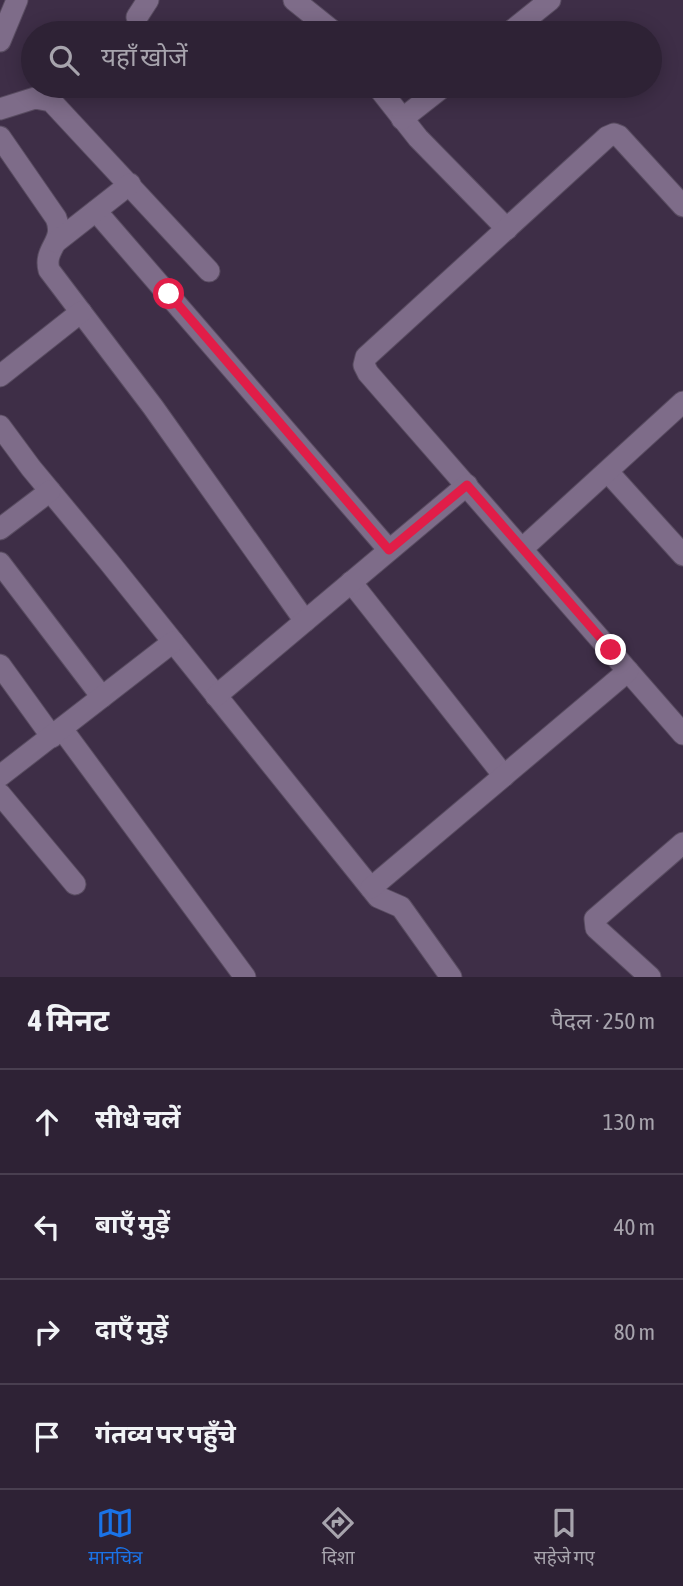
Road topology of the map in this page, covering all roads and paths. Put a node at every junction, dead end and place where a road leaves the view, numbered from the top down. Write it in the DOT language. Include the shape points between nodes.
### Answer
graph roads {
  1 [pos="18,0"];
  2 [pos="294,0"];
  3 [pos="550,0"];
  4 [pos="320,21"];
  5 [pos="524,21"];
  6 [pos="0,41"];
  7 [pos="386,98"];
  8 [pos="429,98"];
  9 [pos="0,109"];
  10 [pos="402,119"];
  11 [pos="0,137"];
  12 [pos="130,184"];
  13 [pos="683,206"];
  14 [pos="96,211"];
  15 [pos="506,229"];
  16 [pos="56,242"];
  17 [pos="209,271"];
  18 [pos="81,312"];
  19 [pos="0,376"];
  20 [pos="679,413"];
  21 [pos="0,426"];
  22 [pos="608,472"];
  23 [pos="467,485"];
  24 [pos="50,491"];
  25 [pos="0,529"];
  26 [pos="523,548"];
  27 [pos="389,550"];
  28 [pos="683,555"];
  29 [pos="0,563"];
  30 [pos="351,582"];
  31 [pos="306,621"];
  32 [pos="173,642"];
  33 [pos="0,666"];
  34 [pos="628,671"];
  35 [pos="216,696"];
  36 [pos="102,697"];
  37 [pos="57,733"];
  38 [pos="683,734"];
  39 [pos="504,775"];
  40 [pos="0,776"];
  41 [pos="0,794"];
  42 [pos="683,843"];
  43 [pos="75,884"];
  44 [pos="371,888"];
  45 [pos="245,977"];
  46 [pos="451,977"];
  47 [pos="650,977"];
  1 -- 6 [label="street"];
  2 -- 4 [label="street"];
  3 -- 5 [label="street"];
  7 -- 10 [label="street"];
  8 -- 10 [label="street"];
  9 -- 12 [label="street" via="35,98 51,101"];
  10 -- 15 [label="street"];
  11 -- 16 [label="street" via="56,218 60,229"];
  12 -- 14 [label="street"];
  12 -- 17 [label="street"];
  13 -- 15 [label="street" via="614,134"];
  14 -- 16 [label="street"];
  14 -- 27 [label="street"];
  15 -- 23 [label="street" via="366,357 364,365"];
  16 -- 18 [label="street" via="47,256 49,270"];
  18 -- 19 [label="street"];
  18 -- 31 [label="street"];
  20 -- 22 [label="street"];
  21 -- 24 [label="street"];
  22 -- 26 [label="street"];
  22 -- 28 [label="street"];
  23 -- 26 [label="street"];
  23 -- 27 [label="street"];
  24 -- 25 [label="street"];
  24 -- 32 [label="street"];
  26 -- 34 [label="street"];
  27 -- 30 [label="street"];
  29 -- 36 [label="street"];
  30 -- 31 [label="street"];
  30 -- 39 [label="street"];
  31 -- 35 [label="street"];
  32 -- 35 [label="street"];
  32 -- 36 [label="street"];
  33 -- 37 [label="street"];
  34 -- 38 [label="street"];
  34 -- 39 [label="street"];
  35 -- 44 [label="street"];
  36 -- 37 [label="street"];
  37 -- 40 [label="street"];
  37 -- 45 [label="street"];
  39 -- 44 [label="street"];
  41 -- 43 [label="street"];
  42 -- 47 [label="street" via="595,919 596,928"];
  44 -- 46 [label="street" via="383,901 401,907"];
}
